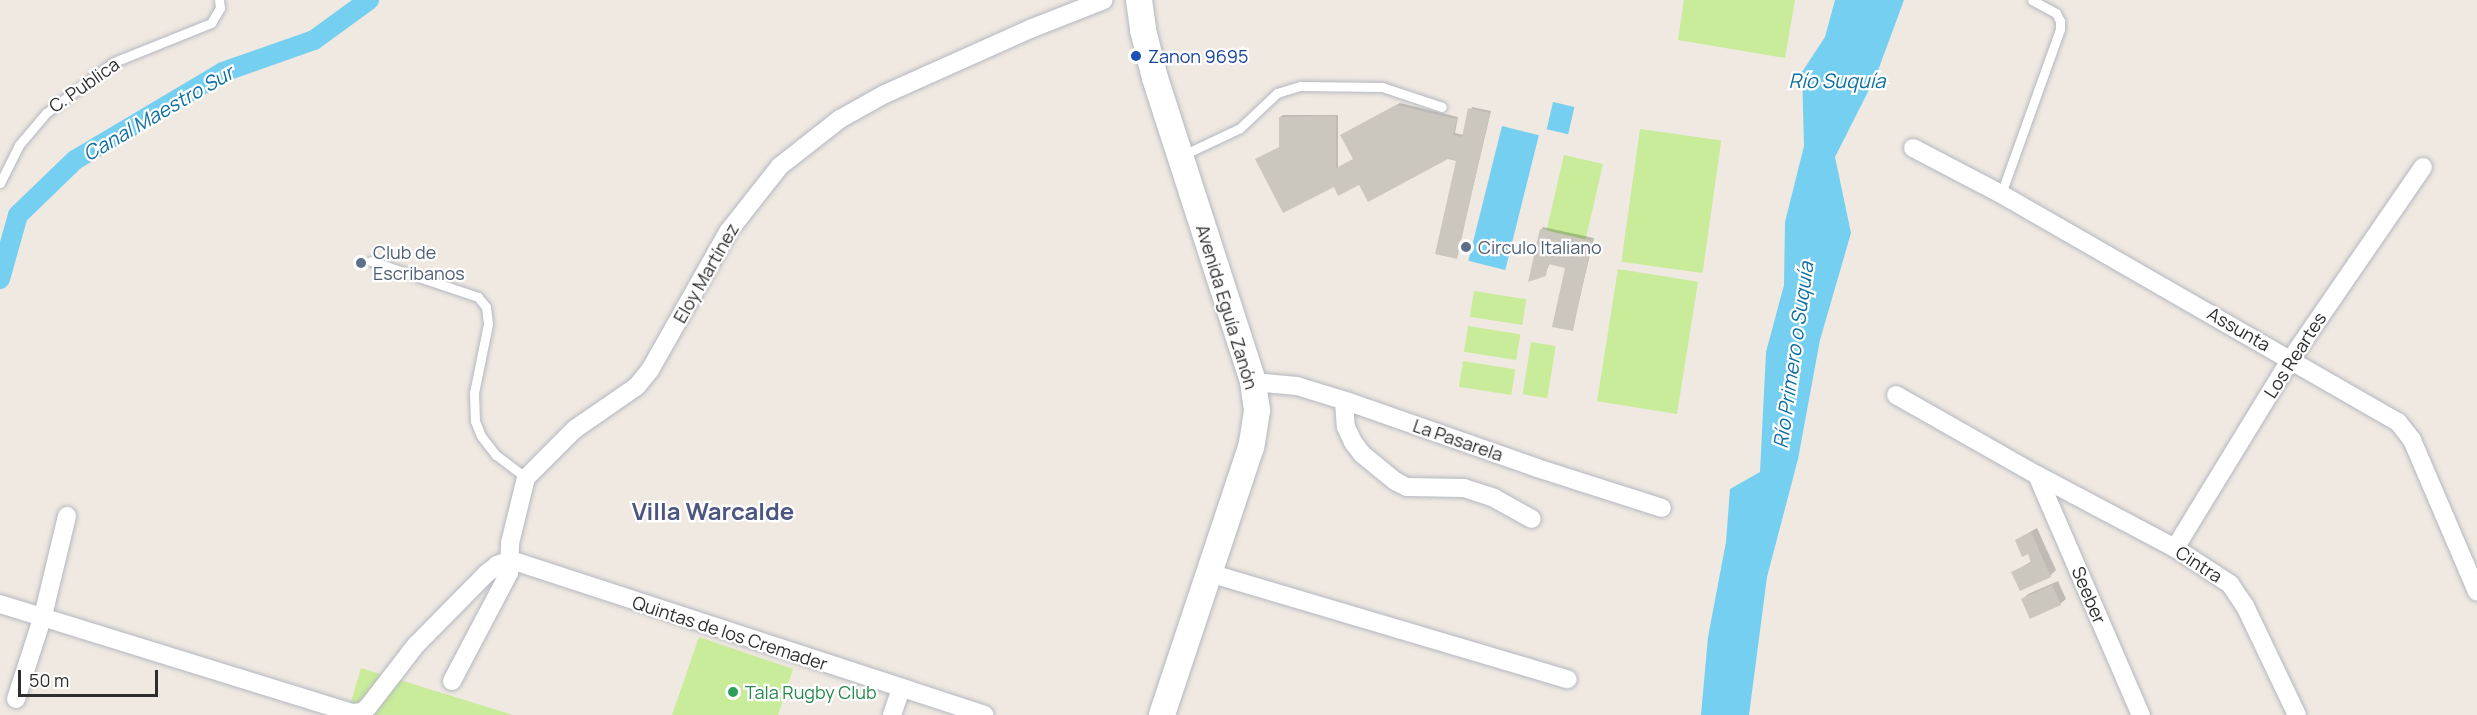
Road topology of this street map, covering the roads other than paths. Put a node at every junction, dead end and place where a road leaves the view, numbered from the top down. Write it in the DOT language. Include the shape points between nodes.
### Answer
graph roads {
  1 [pos="219,0"];
  2 [pos="1104,0"];
  3 [pos="1139,0"];
  4 [pos="2032,0"];
  5 [pos="1442,107"];
  6 [pos="1913,148"];
  7 [pos="1180,156"];
  8 [pos="2423,168"];
  9 [pos="0,183"];
  10 [pos="2001,194"];
  11 [pos="371,261"];
  12 [pos="2291,359"];
  13 [pos="1252,382"];
  14 [pos="1896,395"];
  15 [pos="1344,401"];
  16 [pos="2037,475"];
  17 [pos="526,478"];
  18 [pos="1662,508"];
  19 [pos="67,516"];
  20 [pos="1532,519"];
  21 [pos="2175,548"];
  22 [pos="511,560"];
  23 [pos="1209,573"];
  24 [pos="2477,592"];
  25 [pos="0,604"];
  26 [pos="43,616"];
  27 [pos="1568,679"];
  28 [pos="452,681"];
  29 [pos="901,689"];
  30 [pos="16,699"];
  31 [pos="892,715"];
  32 [pos="984,715"];
  33 [pos="1162,715"];
  34 [pos="2141,715"];
  35 [pos="2297,715"];
  1 -- 9 [label="lane, C. Publica" via="220,8 211,22 114,62 46,112 19,144"];
  2 -- 17 [label="street, Eloy Martínez" via="885,94 840,119 805,145 780,166 728,232 650,370 637,386 575,429"];
  3 -- 7 [label="main road, Avenida Eguía Zanón" via="1152,68"];
  4 -- 10 [label="lane" via="2056,13 2060,29"];
  5 -- 7 [label="lane" via="1382,87 1300,86 1277,93 1240,128"];
  6 -- 10 [label="street, Assunta"];
  7 -- 13 [label="main road, Avenida Eguía Zanón"];
  8 -- 12 [label="street, Los Reartes"];
  10 -- 12 [label="street, Assunta"];
  11 -- 17 [label="lane" via="478,297 486,308 488,324 474,393 475,421 496,455"];
  12 -- 21 [label="street, Los Reartes"];
  12 -- 24 [label="street, Assunta" via="2406,430"];
  13 -- 15 [label="street, La Pasarela" via="1297,386"];
  13 -- 23 [label="main road, Avenida Eguía Zanón" via="1257,411 1251,447"];
  14 -- 16 [label="street, Cintra"];
  15 -- 18 [label="street, La Pasarela"];
  15 -- 20 [label="street" via="1346,427 1353,442 1395,481 1407,487 1464,488 1494,498"];
  16 -- 21 [label="street, Cintra"];
  16 -- 34 [label="street, Seeber"];
  17 -- 22 [label="street" via="510,543"];
  19 -- 26 [label="street"];
  21 -- 35 [label="street, Cintra" via="2217,574 2238,594"];
  22 -- 26 [label="street" via="497,565 477,582 416,645 369,707 353,713"];
  22 -- 28 [label="street" via="503,589"];
  22 -- 29 [label="street, Quintas de los Cremader"];
  23 -- 27 [label="street"];
  23 -- 33 [label="main road, Avenida Eguía Zanón"];
  25 -- 26 [label="street"];
  26 -- 30 [label="street"];
  29 -- 31 [label="street"];
  29 -- 32 [label="street, Quintas de los Cremader"];
}
